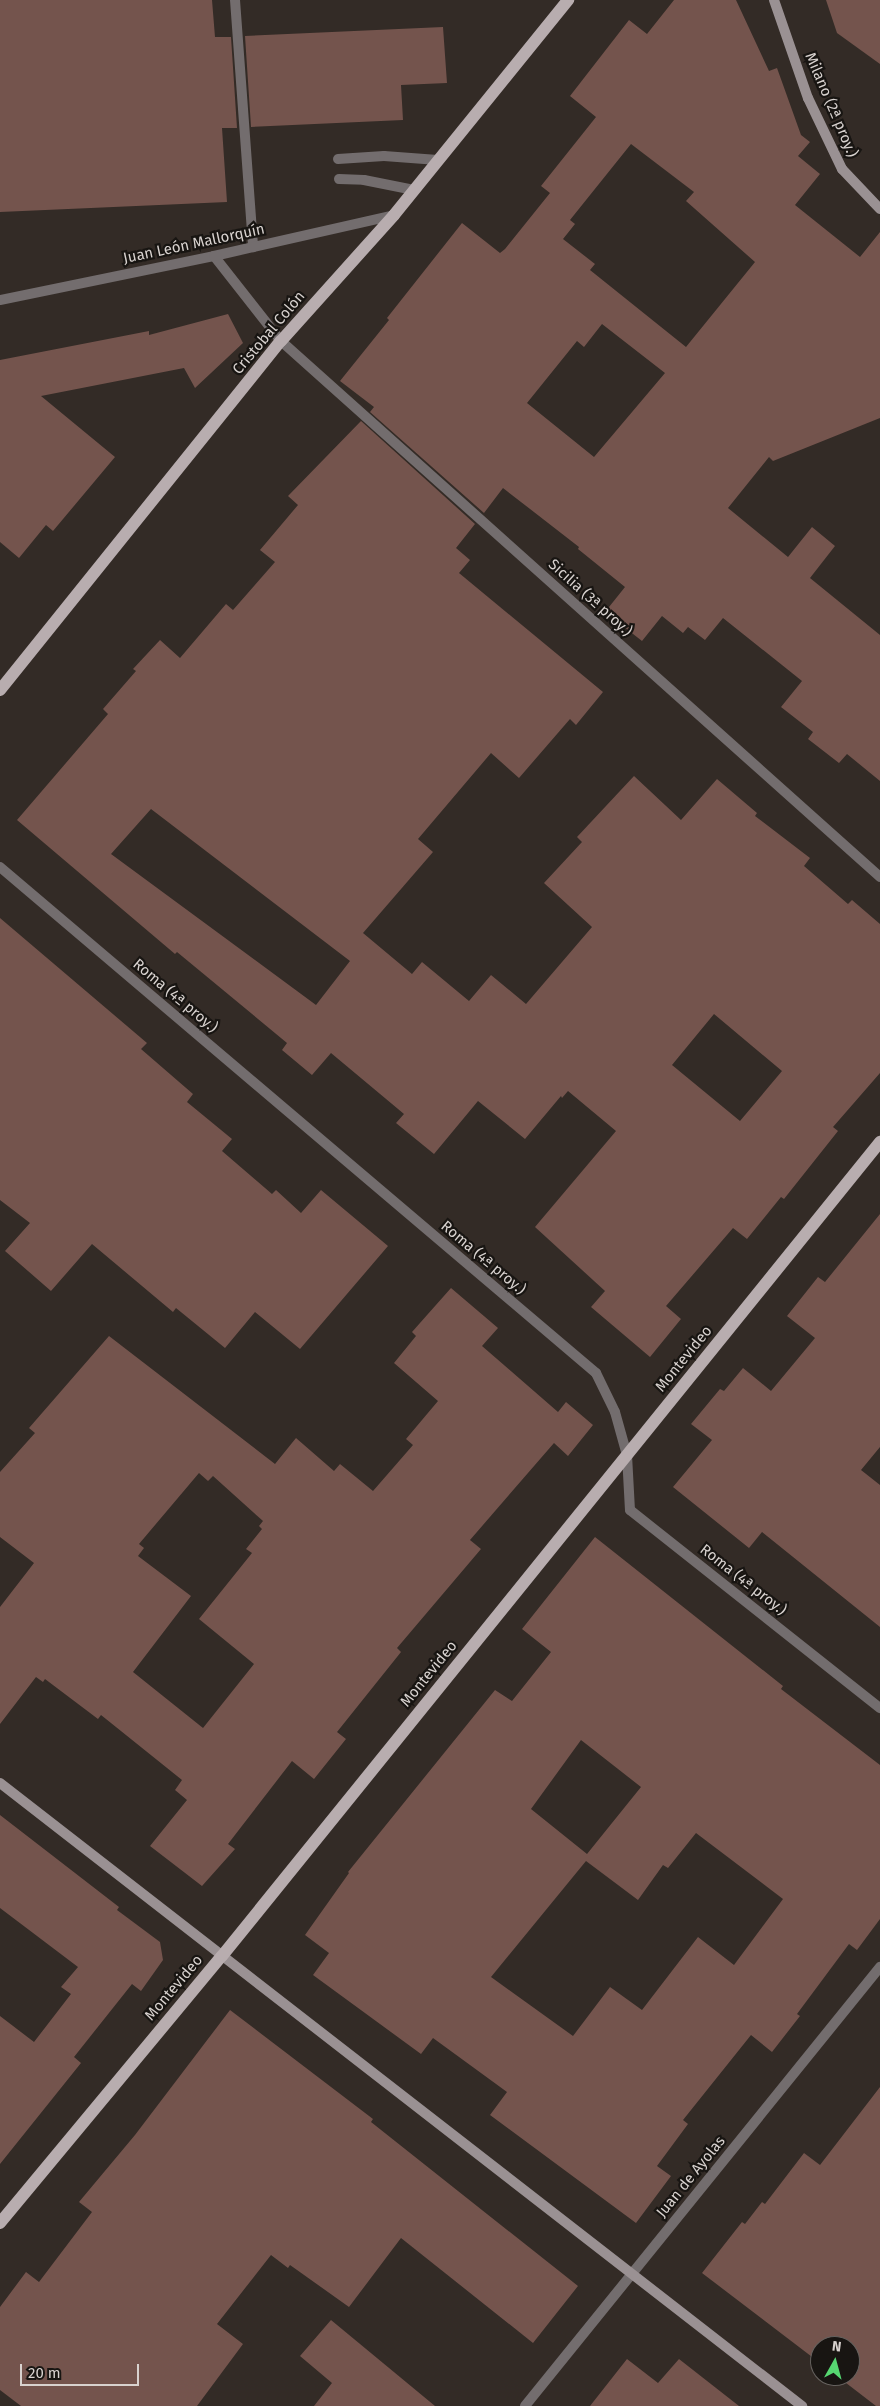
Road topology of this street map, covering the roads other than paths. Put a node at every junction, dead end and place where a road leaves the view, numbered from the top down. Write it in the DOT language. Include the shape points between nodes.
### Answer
graph roads {
  1 [pos="234,0"];
  2 [pos="568,0"];
  3 [pos="774,0"];
  4 [pos="338,159"];
  5 [pos="438,160"];
  6 [pos="339,178"];
  7 [pos="414,190"];
  8 [pos="880,209"];
  9 [pos="394,215"];
  10 [pos="253,247"];
  11 [pos="214,256"];
  12 [pos="0,300"];
  13 [pos="281,341"];
  14 [pos="0,690"];
  15 [pos="0,866"];
  16 [pos="880,877"];
  17 [pos="880,1142"];
  18 [pos="627,1455"];
  19 [pos="880,1708"];
  20 [pos="0,1784"];
  21 [pos="222,1956"];
  22 [pos="880,1967"];
  23 [pos="0,2223"];
  24 [pos="631,2275"];
  25 [pos="525,2406"];
  26 [pos="802,2406"];
  1 -- 10 [label="street"];
  2 -- 5 [label="main road, Cristobal Colón"];
  3 -- 8 [label="main road, Milano (2ª proy.)" via="808,98 842,169"];
  4 -- 5 [label="street" via="384,156"];
  5 -- 7 [label="main road, Cristobal Colón"];
  6 -- 7 [label="street"];
  7 -- 9 [label="main road, Cristobal Colón"];
  9 -- 10 [label="street, Juan León Mallorquín"];
  9 -- 13 [label="main road, Cristobal Colón"];
  10 -- 11 [label="street, Juan León Mallorquín"];
  11 -- 12 [label="street, Juan León Mallorquín"];
  11 -- 13 [label="street, Sicilia (3ª proy.)"];
  13 -- 14 [label="main road, Cristobal Colón"];
  13 -- 16 [label="street, Sicilia (3ª proy.)"];
  15 -- 18 [label="street, Roma (4ª proy.)" via="596,1374 615,1412"];
  17 -- 18 [label="main road, Montevideo"];
  18 -- 19 [label="street, Roma (4ª proy.)" via="630,1510"];
  18 -- 21 [label="main road, Montevideo"];
  20 -- 21 [label="main road"];
  21 -- 23 [label="main road, Montevideo"];
  21 -- 24 [label="main road"];
  22 -- 24 [label="street, Juan de Ayolas"];
  24 -- 25 [label="street, Juan de Ayolas"];
  24 -- 26 [label="main road"];
}
